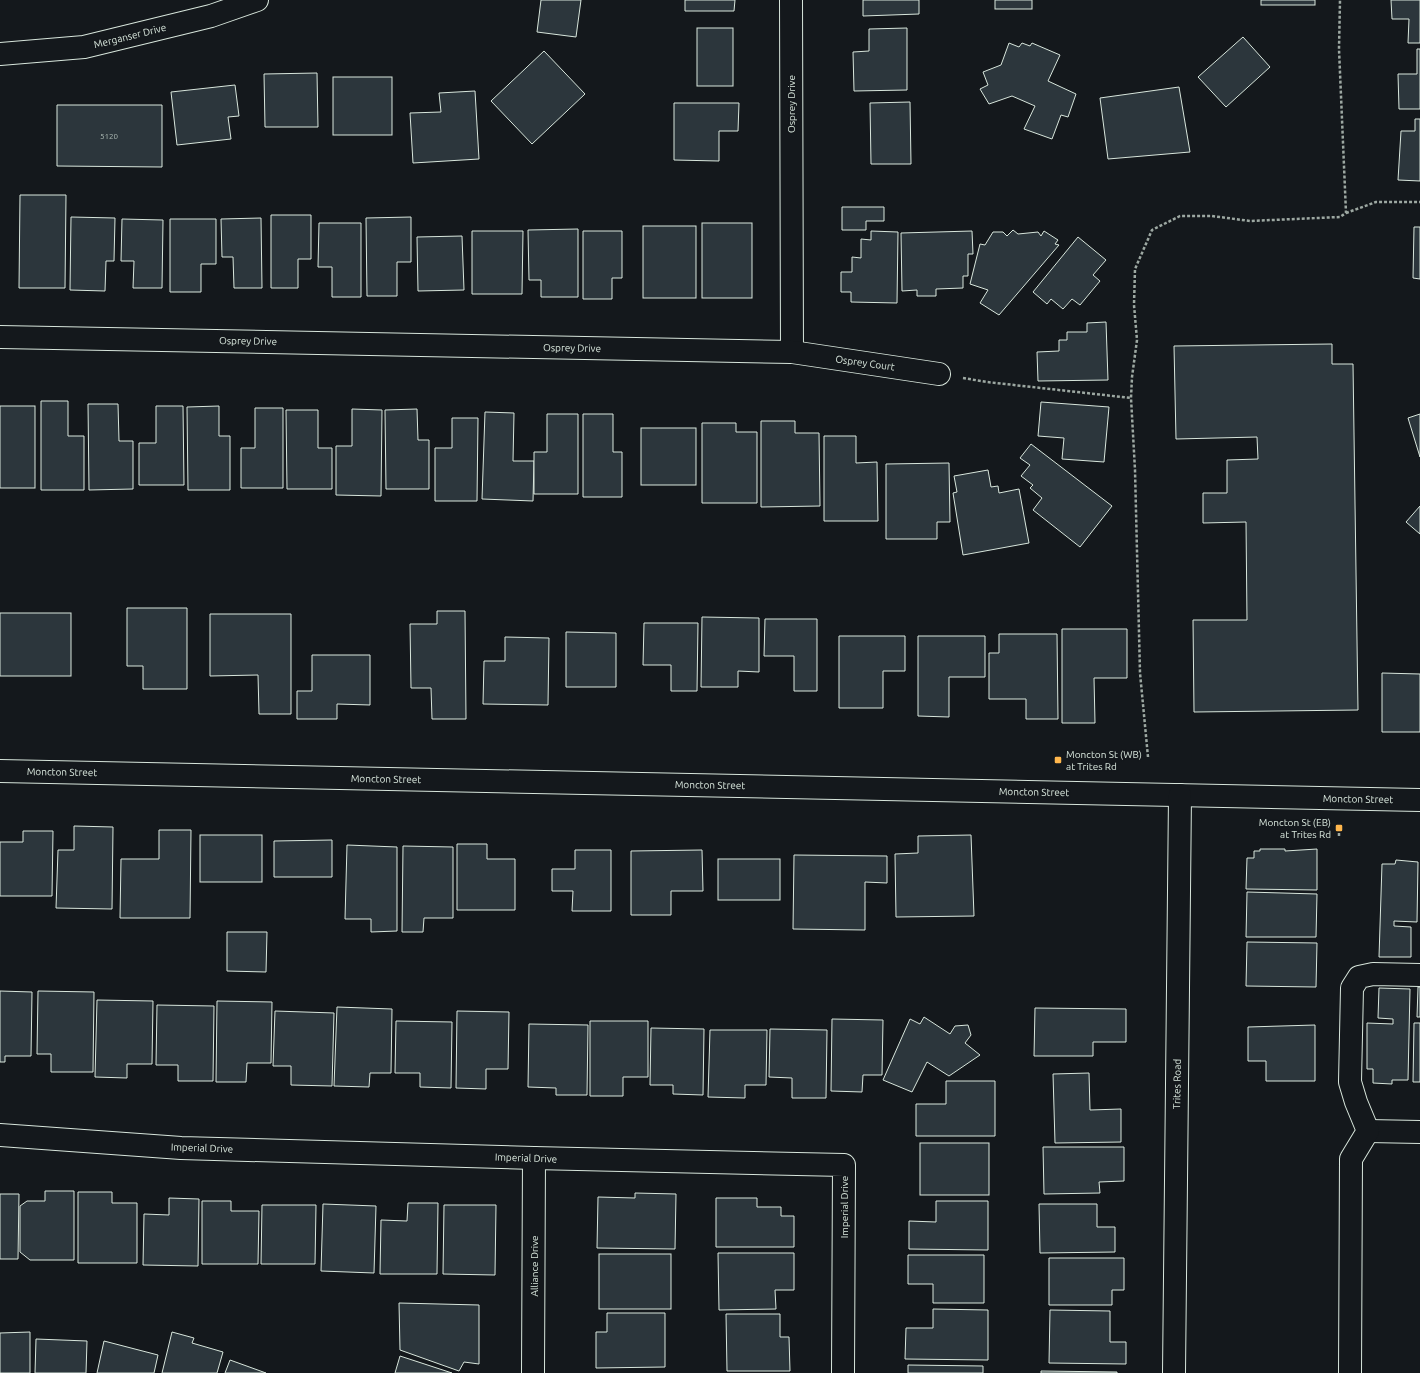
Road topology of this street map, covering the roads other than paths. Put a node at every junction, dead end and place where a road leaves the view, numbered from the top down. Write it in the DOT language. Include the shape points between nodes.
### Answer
graph roads {
  1 [pos="257,0"];
  2 [pos="791,0"];
  3 [pos="0,54"];
  4 [pos="0,336"];
  5 [pos="792,352"];
  6 [pos="939,374"];
  7 [pos="0,771"];
  8 [pos="1180,795"];
  9 [pos="1420,800"];
  10 [pos="1420,975"];
  11 [pos="1368,1131"];
  12 [pos="1420,1132"];
  13 [pos="0,1135"];
  14 [pos="534,1158"];
  15 [pos="533,1373"];
  16 [pos="843,1373"];
  17 [pos="1174,1373"];
  18 [pos="1350,1373"];
  1 -- 3 [label="street, Merganser Drive" via="211,16 84,47"];
  2 -- 5 [label="street, Osprey Drive"];
  4 -- 5 [label="street, Osprey Drive"];
  5 -- 6 [label="street, Osprey Court"];
  7 -- 8 [label="street, Moncton Street"];
  8 -- 9 [label="street, Moncton Street"];
  8 -- 17 [label="street, Trites Road"];
  10 -- 11 [label="street" via="1373,974 1359,977 1352,988 1350,1082"];
  11 -- 12 [label="street"];
  11 -- 18 [label="street" via="1351,1159"];
  13 -- 14 [label="street, Imperial Drive" via="181,1148"];
  14 -- 15 [label="street, Alliance Drive"];
  14 -- 16 [label="street, Imperial Drive" via="844,1165"];
}
